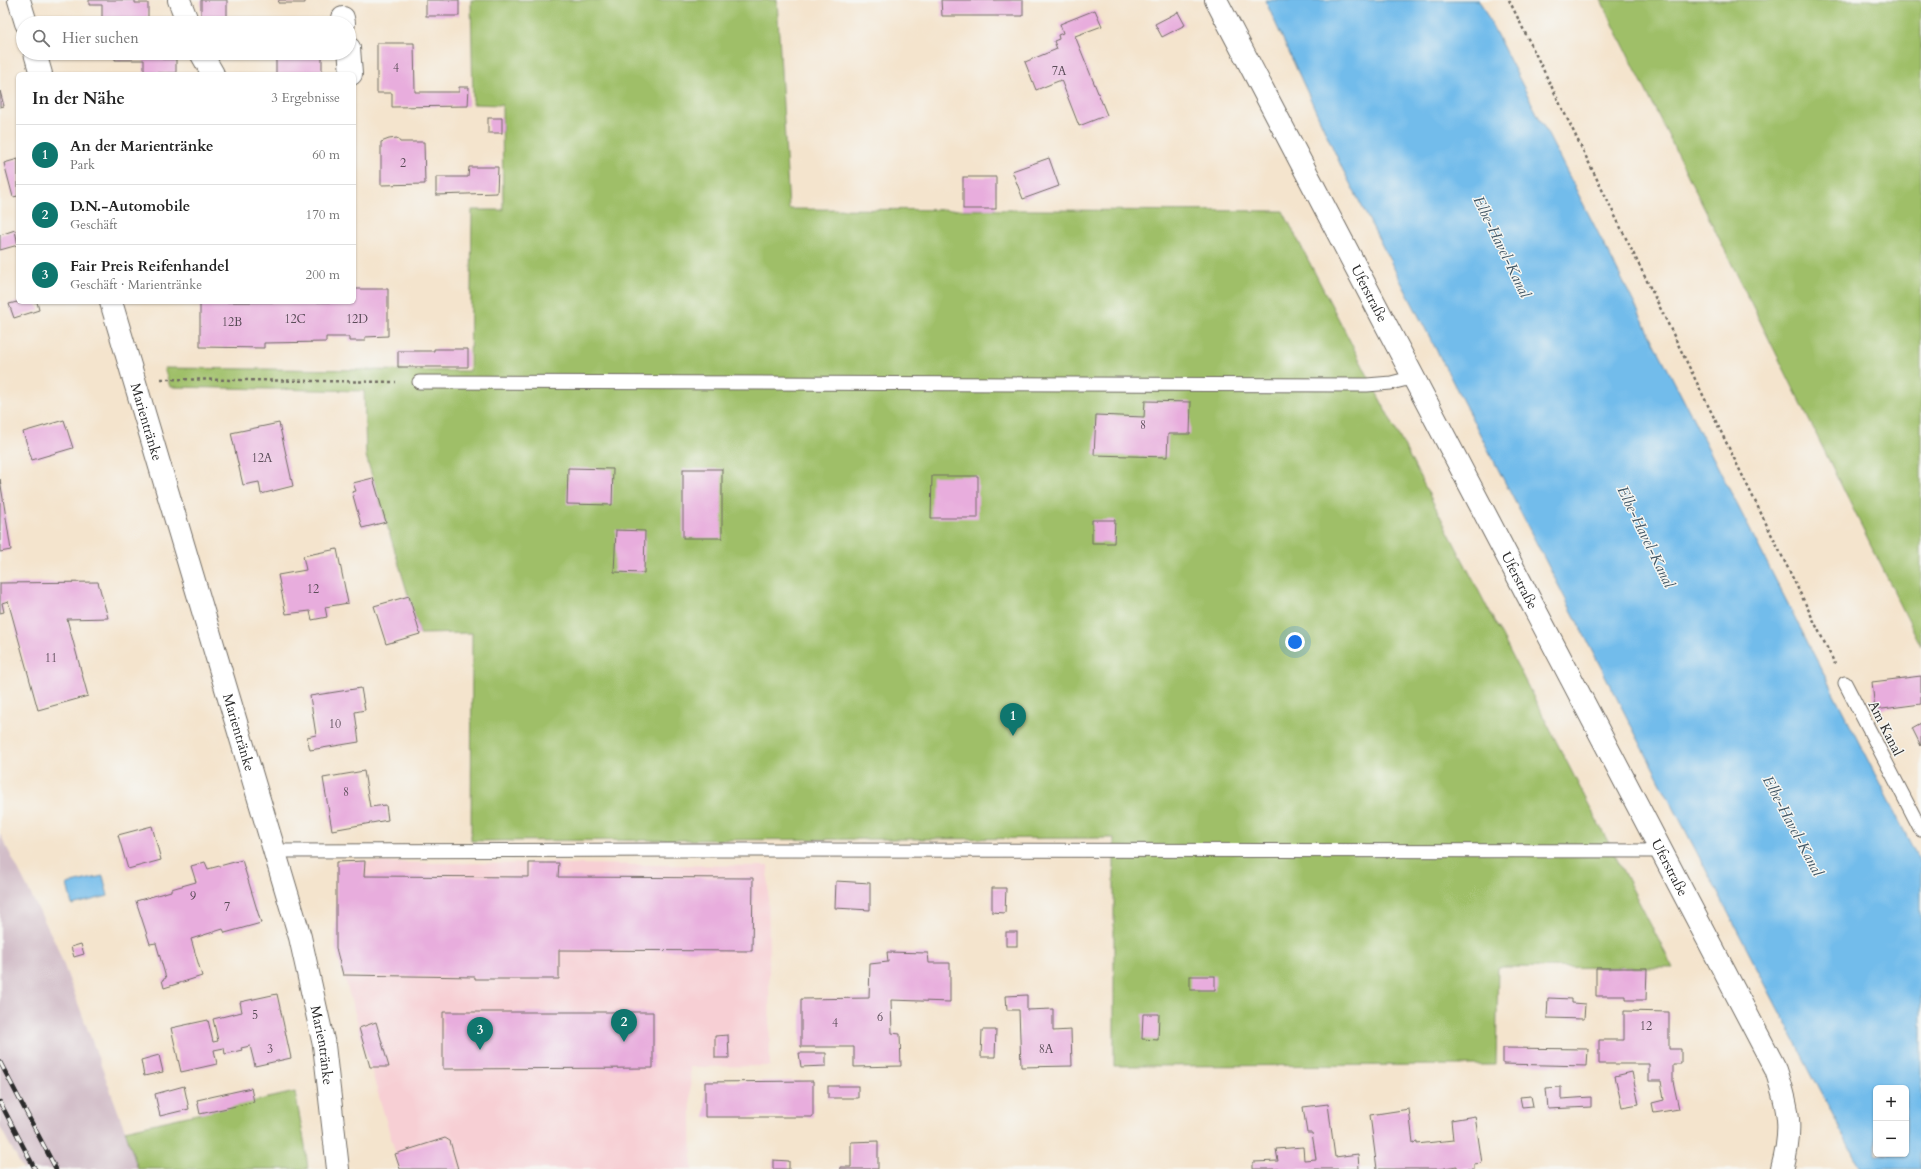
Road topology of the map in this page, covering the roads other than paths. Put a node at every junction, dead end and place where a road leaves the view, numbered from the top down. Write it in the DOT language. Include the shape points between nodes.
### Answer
graph roads {
  1 [pos="19,0"];
  2 [pos="179,0"];
  3 [pos="1216,0"];
  4 [pos="24,16"];
  5 [pos="185,16"];
  6 [pos="37,60"];
  7 [pos="205,60"];
  8 [pos="350,60"];
  9 [pos="40,72"];
  10 [pos="212,72"];
  11 [pos="351,72"];
  12 [pos="112,304"];
  13 [pos="1415,377"];
  14 [pos="419,382"];
  15 [pos="1845,683"];
  16 [pos="1921,830"];
  17 [pos="275,851"];
  18 [pos="1662,851"];
  19 [pos="338,1169"];
  20 [pos="1782,1169"];
  1 -- 4 [label="street"];
  2 -- 5 [label="street"];
  3 -- 13 [label="street, Uferstraße"];
  6 -- 9 [label="street"];
  7 -- 10 [label="street"];
  8 -- 11 [label="street"];
  12 -- 17 [label="street, Marientränke"];
  13 -- 14 [label="lane" via="1367,385"];
  13 -- 18 [label="street, Uferstraße"];
  15 -- 16 [label="lane, Am Kanal"];
  17 -- 18 [label="lane"];
  17 -- 19 [label="street, Marientränke" via="300,937 321,1031"];
  18 -- 20 [label="street, Uferstraße" via="1776,1070 1790,1119 1788,1147"];
}
